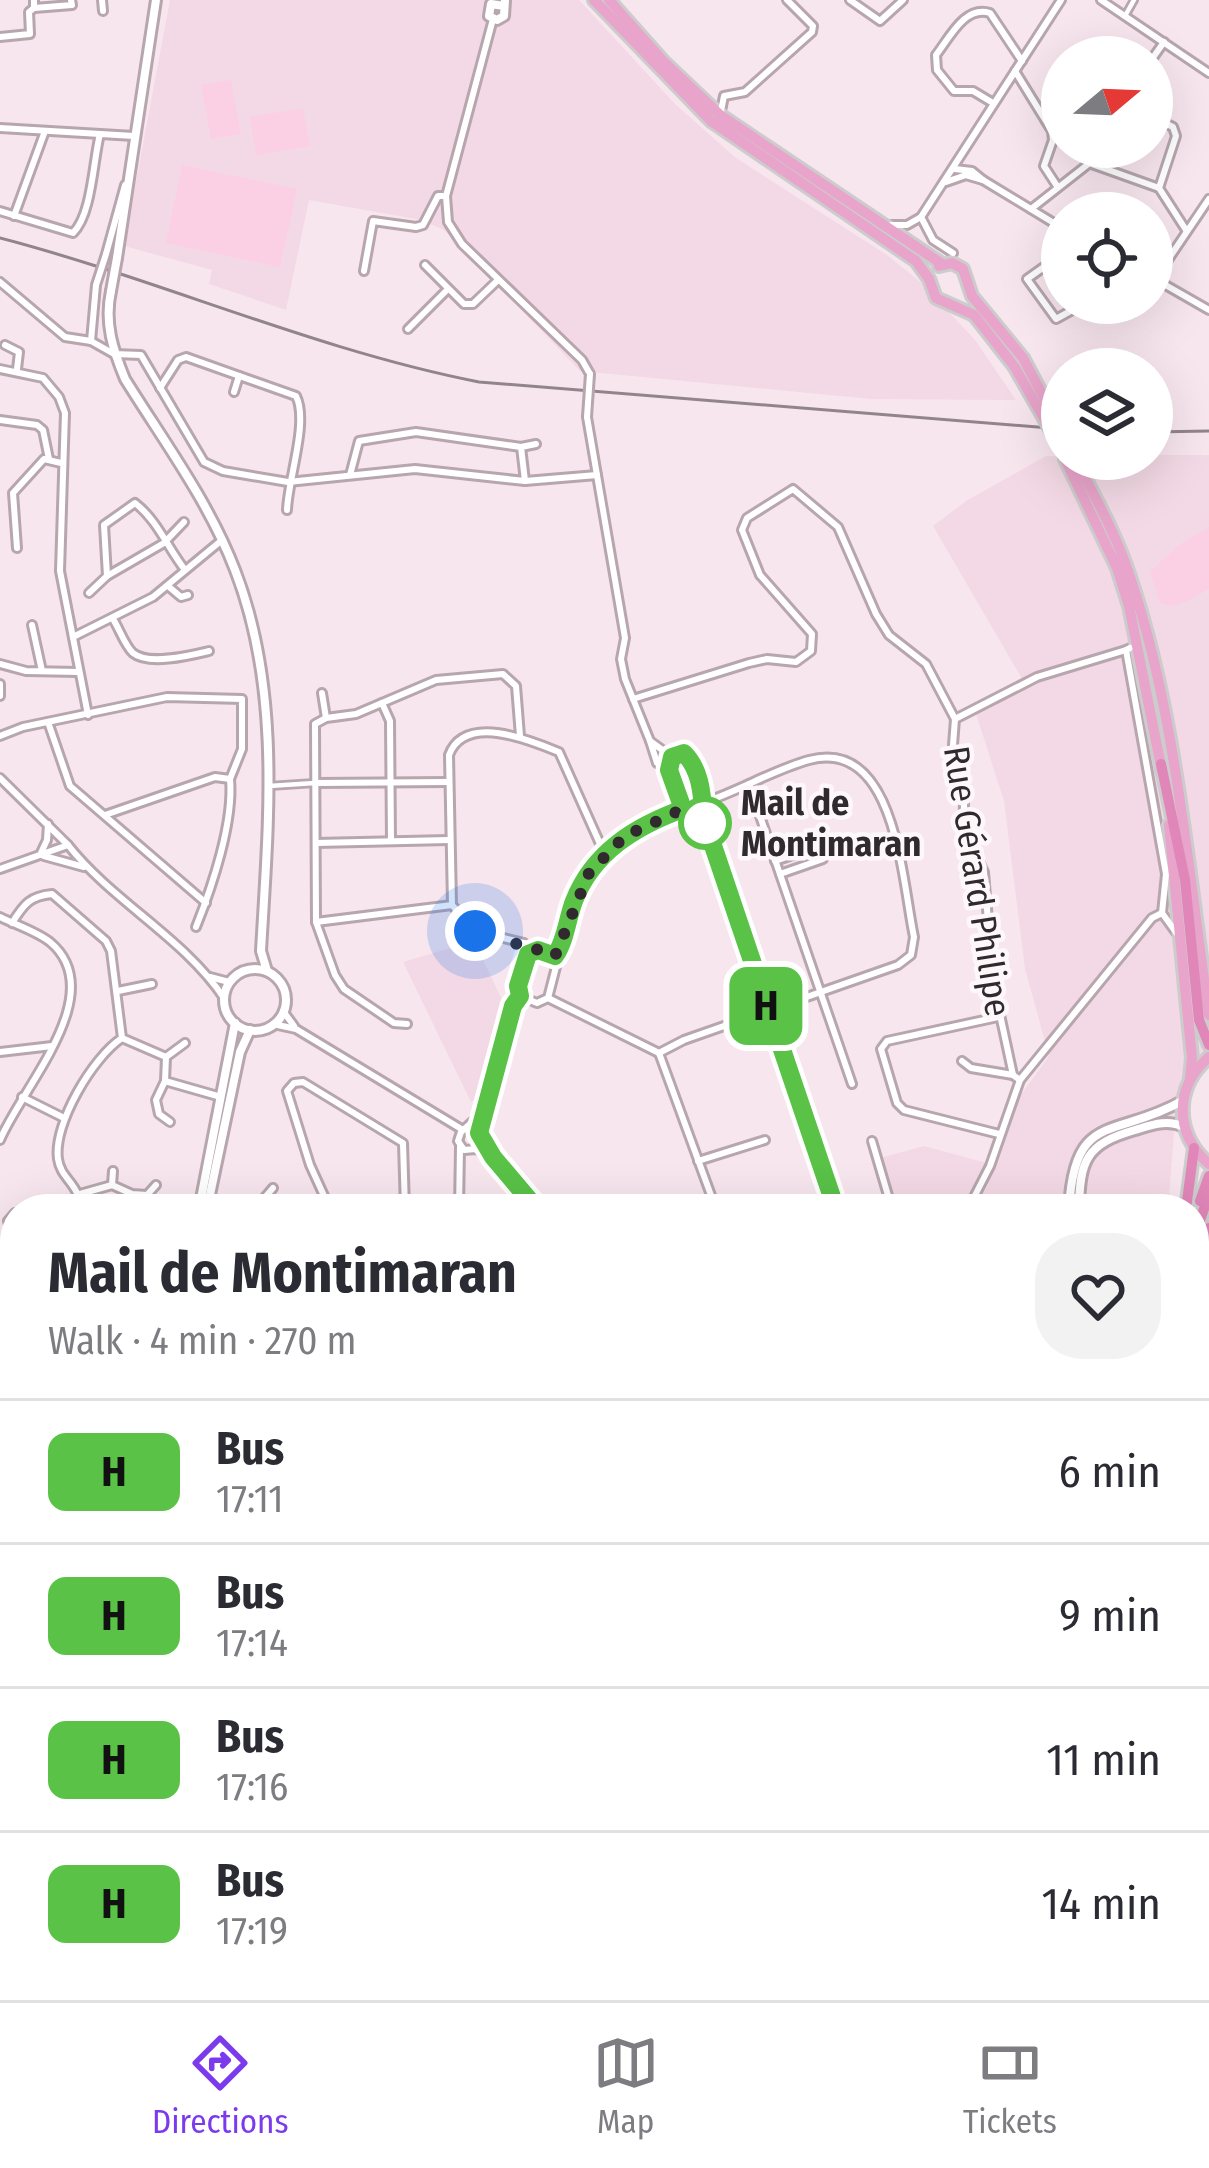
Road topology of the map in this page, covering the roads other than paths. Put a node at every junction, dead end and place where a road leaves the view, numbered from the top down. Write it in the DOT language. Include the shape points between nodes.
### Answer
graph roads {
  1 [pos="71,0"];
  2 [pos="102,0"];
  3 [pos="156,0"];
  4 [pos="593,0"];
  5 [pos="787,0"];
  6 [pos="850,0"];
  7 [pos="903,0"];
  8 [pos="1061,0"];
  9 [pos="1101,0"];
  10 [pos="1134,0"];
  11 [pos="500,2"];
  12 [pos="34,4"];
  13 [pos="607,6"];
  14 [pos="103,11"];
  15 [pos="1125,16"];
  16 [pos="493,19"];
  17 [pos="1155,36"];
  18 [pos="0,37"];
  19 [pos="1173,48"];
  20 [pos="1022,61"];
  21 [pos="1015,71"];
  22 [pos="1209,73"];
  23 [pos="994,104"];
  24 [pos="720,115"];
  25 [pos="0,128"];
  26 [pos="45,131"];
  27 [pos="100,134"];
  28 [pos="137,137"];
  29 [pos="134,159"];
  30 [pos="1082,168"];
  31 [pos="1103,168"];
  32 [pos="1166,168"];
  33 [pos="952,170"];
  34 [pos="983,180"];
  35 [pos="943,183"];
  36 [pos="1057,186"];
  37 [pos="1159,188"];
  38 [pos="446,196"];
  39 [pos="1209,199"];
  40 [pos="1031,209"];
  41 [pos="0,211"];
  42 [pos="1041,215"];
  43 [pos="14,216"];
  44 [pos="921,217"];
  45 [pos="888,226"];
  46 [pos="1186,230"];
  47 [pos="1173,249"];
  48 [pos="947,260"];
  49 [pos="425,266"];
  50 [pos="1041,269"];
  51 [pos="364,272"];
  52 [pos="929,279"];
  53 [pos="497,280"];
  54 [pos="0,282"];
  55 [pos="968,285"];
  56 [pos="448,289"];
  57 [pos="1173,289"];
  58 [pos="1041,299"];
  59 [pos="949,303"];
  60 [pos="1209,310"];
  61 [pos="408,328"];
  62 [pos="91,341"];
  63 [pos="5,345"];
  64 [pos="115,354"];
  65 [pos="1018,362"];
  66 [pos="0,369"];
  67 [pos="16,369"];
  68 [pos="239,376"];
  69 [pos="160,388"];
  70 [pos="234,392"];
  71 [pos="1041,399"];
  72 [pos="1041,409"];
  73 [pos="0,419"];
  74 [pos="536,444"];
  75 [pos="521,447"];
  76 [pos="49,459"];
  77 [pos="61,463"];
  78 [pos="350,475"];
  79 [pos="597,476"];
  80 [pos="1076,480"];
  81 [pos="1086,480"];
  82 [pos="525,481"];
  83 [pos="288,482"];
  84 [pos="287,510"];
  85 [pos="184,522"];
  86 [pos="222,540"];
  87 [pos="164,543"];
  88 [pos="17,548"];
  89 [pos="185,570"];
  90 [pos="107,576"];
  91 [pos="168,586"];
  92 [pos="89,593"];
  93 [pos="188,596"];
  94 [pos="113,619"];
  95 [pos="32,625"];
  96 [pos="73,637"];
  97 [pos="1133,647"];
  98 [pos="209,651"];
  99 [pos="0,664"];
  100 [pos="42,671"];
  101 [pos="81,672"];
  102 [pos="0,684"];
  103 [pos="322,693"];
  104 [pos="0,696"];
  105 [pos="633,699"];
  106 [pos="382,703"];
  107 [pos="88,716"];
  108 [pos="326,718"];
  109 [pos="955,719"];
  110 [pos="48,722"];
  111 [pos="0,736"];
  112 [pos="520,736"];
  113 [pos="650,741"];
  114 [pos="672,757"];
  115 [pos="1161,764"];
  116 [pos="669,770"];
  117 [pos="0,778"];
  118 [pos="230,778"];
  119 [pos="449,782"];
  120 [pos="315,783"];
  121 [pos="390,783"];
  122 [pos="749,784"];
  123 [pos="269,786"];
  124 [pos="683,809"];
  125 [pos="701,809"];
  126 [pos="106,815"];
  127 [pos="47,820"];
  128 [pos="449,840"];
  129 [pos="391,841"];
  130 [pos="316,843"];
  131 [pos="68,845"];
  132 [pos="40,855"];
  133 [pos="605,855"];
  134 [pos="775,861"];
  135 [pos="0,868"];
  136 [pos="87,868"];
  137 [pos="780,874"];
  138 [pos="206,902"];
  139 [pos="452,905"];
  140 [pos="1162,913"];
  141 [pos="0,917"];
  142 [pos="316,922"];
  143 [pos="12,923"];
  144 [pos="196,928"];
  145 [pos="1183,947"];
  146 [pos="532,950"];
  147 [pos="261,951"];
  148 [pos="555,956"];
  149 [pos="250,969"];
  150 [pos="267,971"];
  151 [pos="207,976"];
  152 [pos="229,982"];
  153 [pos="152,984"];
  154 [pos="118,991"];
  155 [pos="822,991"];
  156 [pos="520,996"];
  157 [pos="224,998"];
  158 [pos="548,998"];
  159 [pos="283,1011"];
  160 [pos="766,1011"];
  161 [pos="1209,1015"];
  162 [pos="998,1017"];
  163 [pos="235,1023"];
  164 [pos="273,1024"];
  165 [pos="407,1024"];
  166 [pos="296,1029"];
  167 [pos="250,1030"];
  168 [pos="122,1038"];
  169 [pos="185,1043"];
  170 [pos="1209,1045"];
  171 [pos="52,1046"];
  172 [pos="0,1050"];
  173 [pos="658,1053"];
  174 [pos="166,1057"];
  175 [pos="1206,1059"];
  176 [pos="962,1061"];
  177 [pos="1017,1077"];
  178 [pos="1190,1078"];
  179 [pos="165,1081"];
  180 [pos="852,1084"];
  181 [pos="22,1097"];
  182 [pos="221,1097"];
  183 [pos="1182,1102"];
  184 [pos="483,1112"];
  185 [pos="64,1118"];
  186 [pos="170,1122"];
  187 [pos="446,1122"];
  188 [pos="1184,1128"];
  189 [pos="465,1129"];
  190 [pos="999,1134"];
  191 [pos="480,1136"];
  192 [pos="0,1140"];
  193 [pos="765,1140"];
  194 [pos="872,1141"];
  195 [pos="465,1147"];
  196 [pos="1194,1148"];
  197 [pos="493,1157"];
  198 [pos="698,1161"];
  199 [pos="1206,1162"];
  200 [pos="113,1171"];
  201 [pos="112,1185"];
  202 [pos="156,1185"];
  203 [pos="273,1188"];
  204 [pos="80,1194"];
  205 [pos="132,1194"];
  206 [pos="148,1194"];
  207 [pos="205,1194"];
  208 [pos="207,1194"];
  209 [pos="268,1194"];
  210 [pos="323,1194"];
  211 [pos="405,1194"];
  212 [pos="458,1194"];
  213 [pos="524,1194"];
  214 [pos="710,1194"];
  215 [pos="831,1194"];
  216 [pos="888,1194"];
  217 [pos="975,1194"];
  218 [pos="1071,1194"];
  219 [pos="1074,1194"];
  220 [pos="1188,1194"];
  1 -- 12 [label="street"];
  2 -- 14 [label="street"];
  3 -- 28 [label="street"];
  4 -- 13 [label="main road"];
  5 -- 24 [label="street" via="812,32 745,92 724,96"];
  6 -- 7 [label="street" via="880,21"];
  8 -- 20 [label="street"];
  9 -- 15 [label="street"];
  10 -- 15 [label="street"];
  11 -- 16 [label="street" via="504,16"];
  12 -- 18 [label="street" via="30,34"];
  13 -- 24 [label="main road"];
  13 -- 52 [label="main road" via="710,121 887,238"];
  15 -- 17 [label="street"];
  16 -- 38 [label="street"];
  19 -- 22 [label="street"];
  20 -- 21 [label="street"];
  20 -- 23 [label="street" via="982,9 936,55 937,70 955,91"];
  21 -- 23 [label="street"];
  21 -- 36 [label="street" via="1052,131 1044,166"];
  23 -- 33 [label="street"];
  24 -- 45 [label="main road"];
  25 -- 26 [label="street"];
  26 -- 27 [label="street"];
  26 -- 43 [label="street"];
  27 -- 28 [label="street"];
  27 -- 43 [label="street" via="80,228 63,232"];
  28 -- 29 [label="street"];
  29 -- 62 [label="street, bridge" via="95,286"];
  29 -- 64 [label="street, bridge" via="110,295"];
  30 -- 36 [label="street"];
  31 -- 37 [label="street"];
  32 -- 37 [label="street"];
  33 -- 34 [label="street"];
  33 -- 35 [label="street"];
  34 -- 35 [label="street" via="966,175"];
  34 -- 40 [label="street"];
  35 -- 44 [label="street"];
  36 -- 40 [label="street"];
  37 -- 46 [label="street"];
  38 -- 51 [label="street" via="438,196 423,225 373,221"];
  38 -- 53 [label="street" via="456,237"];
  39 -- 46 [label="street"];
  40 -- 42 [label="street"];
  41 -- 43 [label="street"];
  44 -- 45 [label="street"];
  44 -- 48 [label="street"];
  45 -- 48 [label="main road"];
  46 -- 47 [label="street"];
  48 -- 52 [label="main road"];
  48 -- 55 [label="main road" via="963,269"];
  49 -- 56 [label="street"];
  50 -- 58 [label="street" via="1027,279"];
  52 -- 59 [label="main road" via="932,293"];
  53 -- 56 [label="street" via="472,304"];
  53 -- 79 [label="street, bridge" via="590,374"];
  54 -- 62 [label="street" via="65,338"];
  55 -- 59 [label="main road"];
  55 -- 65 [label="main road"];
  56 -- 61 [label="street"];
  57 -- 60 [label="street"];
  59 -- 65 [label="main road" via="974,315"];
  62 -- 64 [label="street"];
  63 -- 67 [label="street" via="19,352"];
  64 -- 69 [label="street" via="141,355"];
  64 -- 86 [label="street"];
  65 -- 71 [label="main road, bridge"];
  65 -- 72 [label="main road, bridge"];
  66 -- 67 [label="street"];
  67 -- 77 [label="street" via="43,378 59,397"];
  68 -- 69 [label="street" via="186,357"];
  68 -- 70 [label="street"];
  68 -- 83 [label="street" via="296,396 301,406"];
  69 -- 83 [label="street" via="204,462"];
  73 -- 76 [label="street" via="43,430"];
  74 -- 75 [label="street"];
  75 -- 78 [label="street" via="416,432 359,441"];
  75 -- 82 [label="street"];
  76 -- 77 [label="street"];
  76 -- 88 [label="street" via="13,493"];
  77 -- 96 [label="street" via="60,571"];
  78 -- 82 [label="street" via="416,469"];
  78 -- 83 [label="street"];
  79 -- 82 [label="street"];
  79 -- 105 [label="street"];
  80 -- 97 [label="main road" via="1117,568"];
  81 -- 161 [label="main road" via="1146,628"];
  83 -- 84 [label="street"];
  85 -- 87 [label="street"];
  86 -- 89 [label="street"];
  86 -- 123 [label="street" via="250,618"];
  87 -- 89 [label="street"];
  87 -- 90 [label="street"];
  87 -- 90 [label="street" via="141,506 130,504 104,525"];
  89 -- 91 [label="street"];
  90 -- 92 [label="street"];
  91 -- 93 [label="street"];
  91 -- 94 [label="street"];
  94 -- 96 [label="street"];
  94 -- 98 [label="street" via="140,656 188,659"];
  95 -- 100 [label="street"];
  96 -- 101 [label="street"];
  97 -- 109 [label="street, Rue Gérard Philipe" via="1037,677"];
  97 -- 115 [label="main road"];
  97 -- 140 [label="street" via="1166,874"];
  99 -- 100 [label="street"];
  100 -- 101 [label="street"];
  101 -- 107 [label="street"];
  102 -- 104 [label="street"];
  103 -- 108 [label="street"];
  105 -- 109 [label="street" via="749,663 796,662 811,651 812,634 760,575 742,530 747,518 793,489 838,527 876,614 926,664"];
  105 -- 113 [label="street"];
  106 -- 108 [label="street"];
  106 -- 112 [label="street" via="436,680 503,674 516,686"];
  106 -- 121 [label="street" via="390,721"];
  107 -- 110 [label="street"];
  107 -- 118 [label="street" via="167,698 242,699 242,749"];
  108 -- 120 [label="street" via="315,724"];
  109 -- 162 [label="street, Rue Gérard Philipe" via="963,828 984,872"];
  110 -- 111 [label="street"];
  110 -- 126 [label="street" via="70,786"];
  112 -- 119 [label="street" via="460,737 449,754"];
  112 -- 133 [label="street" via="563,758"];
  113 -- 114 [label="street"];
  113 -- 116 [label="street" via="657,764"];
  114 -- 116 [label="street"];
  114 -- 125 [label="street" via="688,756"];
  115 -- 145 [label="main road"];
  115 -- 170 [label="highway"];
  116 -- 124 [label="street"];
  117 -- 127 [label="street"];
  118 -- 126 [label="street"];
  118 -- 138 [label="street"];
  119 -- 121 [label="street"];
  119 -- 128 [label="street"];
  120 -- 121 [label="street"];
  120 -- 123 [label="street"];
  120 -- 130 [label="street"];
  121 -- 129 [label="street"];
  122 -- 125 [label="street"];
  122 -- 134 [label="street"];
  122 -- 155 [label="street" via="811,760 838,759 871,777 886,802 913,948 898,965"];
  123 -- 147 [label="street"];
  124 -- 125 [label="street"];
  124 -- 133 [label="street" via="641,826"];
  125 -- 160 [label="street"];
  126 -- 138 [label="street"];
  127 -- 131 [label="street"];
  127 -- 132 [label="street"];
  128 -- 129 [label="street"];
  128 -- 139 [label="street"];
  129 -- 130 [label="street"];
  130 -- 142 [label="street"];
  131 -- 132 [label="street"];
  131 -- 136 [label="street"];
  132 -- 135 [label="street"];
  132 -- 136 [label="street"];
  133 -- 148 [label="street" via="575,898"];
  134 -- 137 [label="street"];
  134 -- 137 [label="street" via="819,846 825,852 823,860"];
  136 -- 151 [label="street"];
  137 -- 155 [label="street"];
  138 -- 144 [label="street"];
  139 -- 142 [label="street"];
  139 -- 146 [label="street" via="475,931"];
  140 -- 145 [label="street"];
  140 -- 177 [label="street"];
  141 -- 143 [label="street"];
  142 -- 165 [label="street" via="344,989"];
  143 -- 154 [label="street" via="35,896 61,898 106,940"];
  143 -- 171 [label="street" via="44,938 68,964 71,1003"];
  145 -- 178 [label="main road"];
  146 -- 148 [label="street"];
  146 -- 156 [label="street"];
  147 -- 149 [label="street"];
  147 -- 150 [label="street"];
  148 -- 158 [label="street"];
  149 -- 150 [label="street"];
  149 -- 152 [label="street"];
  150 -- 159 [label="street" via="283,988"];
  151 -- 152 [label="street"];
  151 -- 157 [label="street"];
  152 -- 157 [label="street"];
  153 -- 154 [label="street"];
  154 -- 168 [label="street"];
  155 -- 160 [label="street"];
  155 -- 180 [label="street"];
  156 -- 158 [label="street"];
  156 -- 184 [label="street"];
  157 -- 163 [label="street"];
  158 -- 173 [label="street"];
  159 -- 164 [label="street"];
  159 -- 166 [label="street"];
  160 -- 173 [label="street"];
  160 -- 215 [label="street"];
  162 -- 177 [label="street, Rue Gérard Philipe"];
  162 -- 190 [label="street" via="880,1048 904,1110"];
  163 -- 167 [label="street"];
  163 -- 182 [label="street"];
  164 -- 166 [label="street"];
  164 -- 167 [label="street"];
  166 -- 187 [label="street"];
  167 -- 208 [label="street"];
  168 -- 174 [label="street"];
  168 -- 185 [label="street"];
  169 -- 174 [label="street"];
  171 -- 172 [label="street"];
  171 -- 181 [label="street"];
  173 -- 198 [label="street"];
  174 -- 179 [label="street"];
  175 -- 178 [label="main road"];
  176 -- 177 [label="street"];
  177 -- 190 [label="street"];
  178 -- 183 [label="main road"];
  179 -- 182 [label="street"];
  179 -- 186 [label="street" via="156,1100"];
  181 -- 185 [label="street"];
  181 -- 192 [label="street"];
  182 -- 207 [label="street"];
  183 -- 188 [label="main road"];
  183 -- 218 [label="street" via="1109,1127 1085,1144"];
  184 -- 189 [label="street"];
  184 -- 191 [label="street"];
  185 -- 204 [label="street" via="59,1167"];
  187 -- 189 [label="street"];
  187 -- 195 [label="street"];
  188 -- 196 [label="main road"];
  188 -- 219 [label="street" via="1161,1123 1100,1143"];
  189 -- 191 [label="street"];
  189 -- 195 [label="street"];
  190 -- 217 [label="street"];
  191 -- 195 [label="street"];
  191 -- 197 [label="street"];
  193 -- 198 [label="street"];
  194 -- 216 [label="street"];
  195 -- 197 [label="street"];
  195 -- 212 [label="street"];
  196 -- 199 [label="main road"];
  196 -- 220 [label="highway"];
  197 -- 213 [label="street"];
  198 -- 214 [label="street"];
  200 -- 201 [label="street"];
  201 -- 204 [label="street"];
  201 -- 205 [label="street"];
  202 -- 206 [label="street"];
  203 -- 209 [label="street"];
  210 -- 211 [label="street" via="287,1091 294,1084 303,1082 403,1143"];
}
